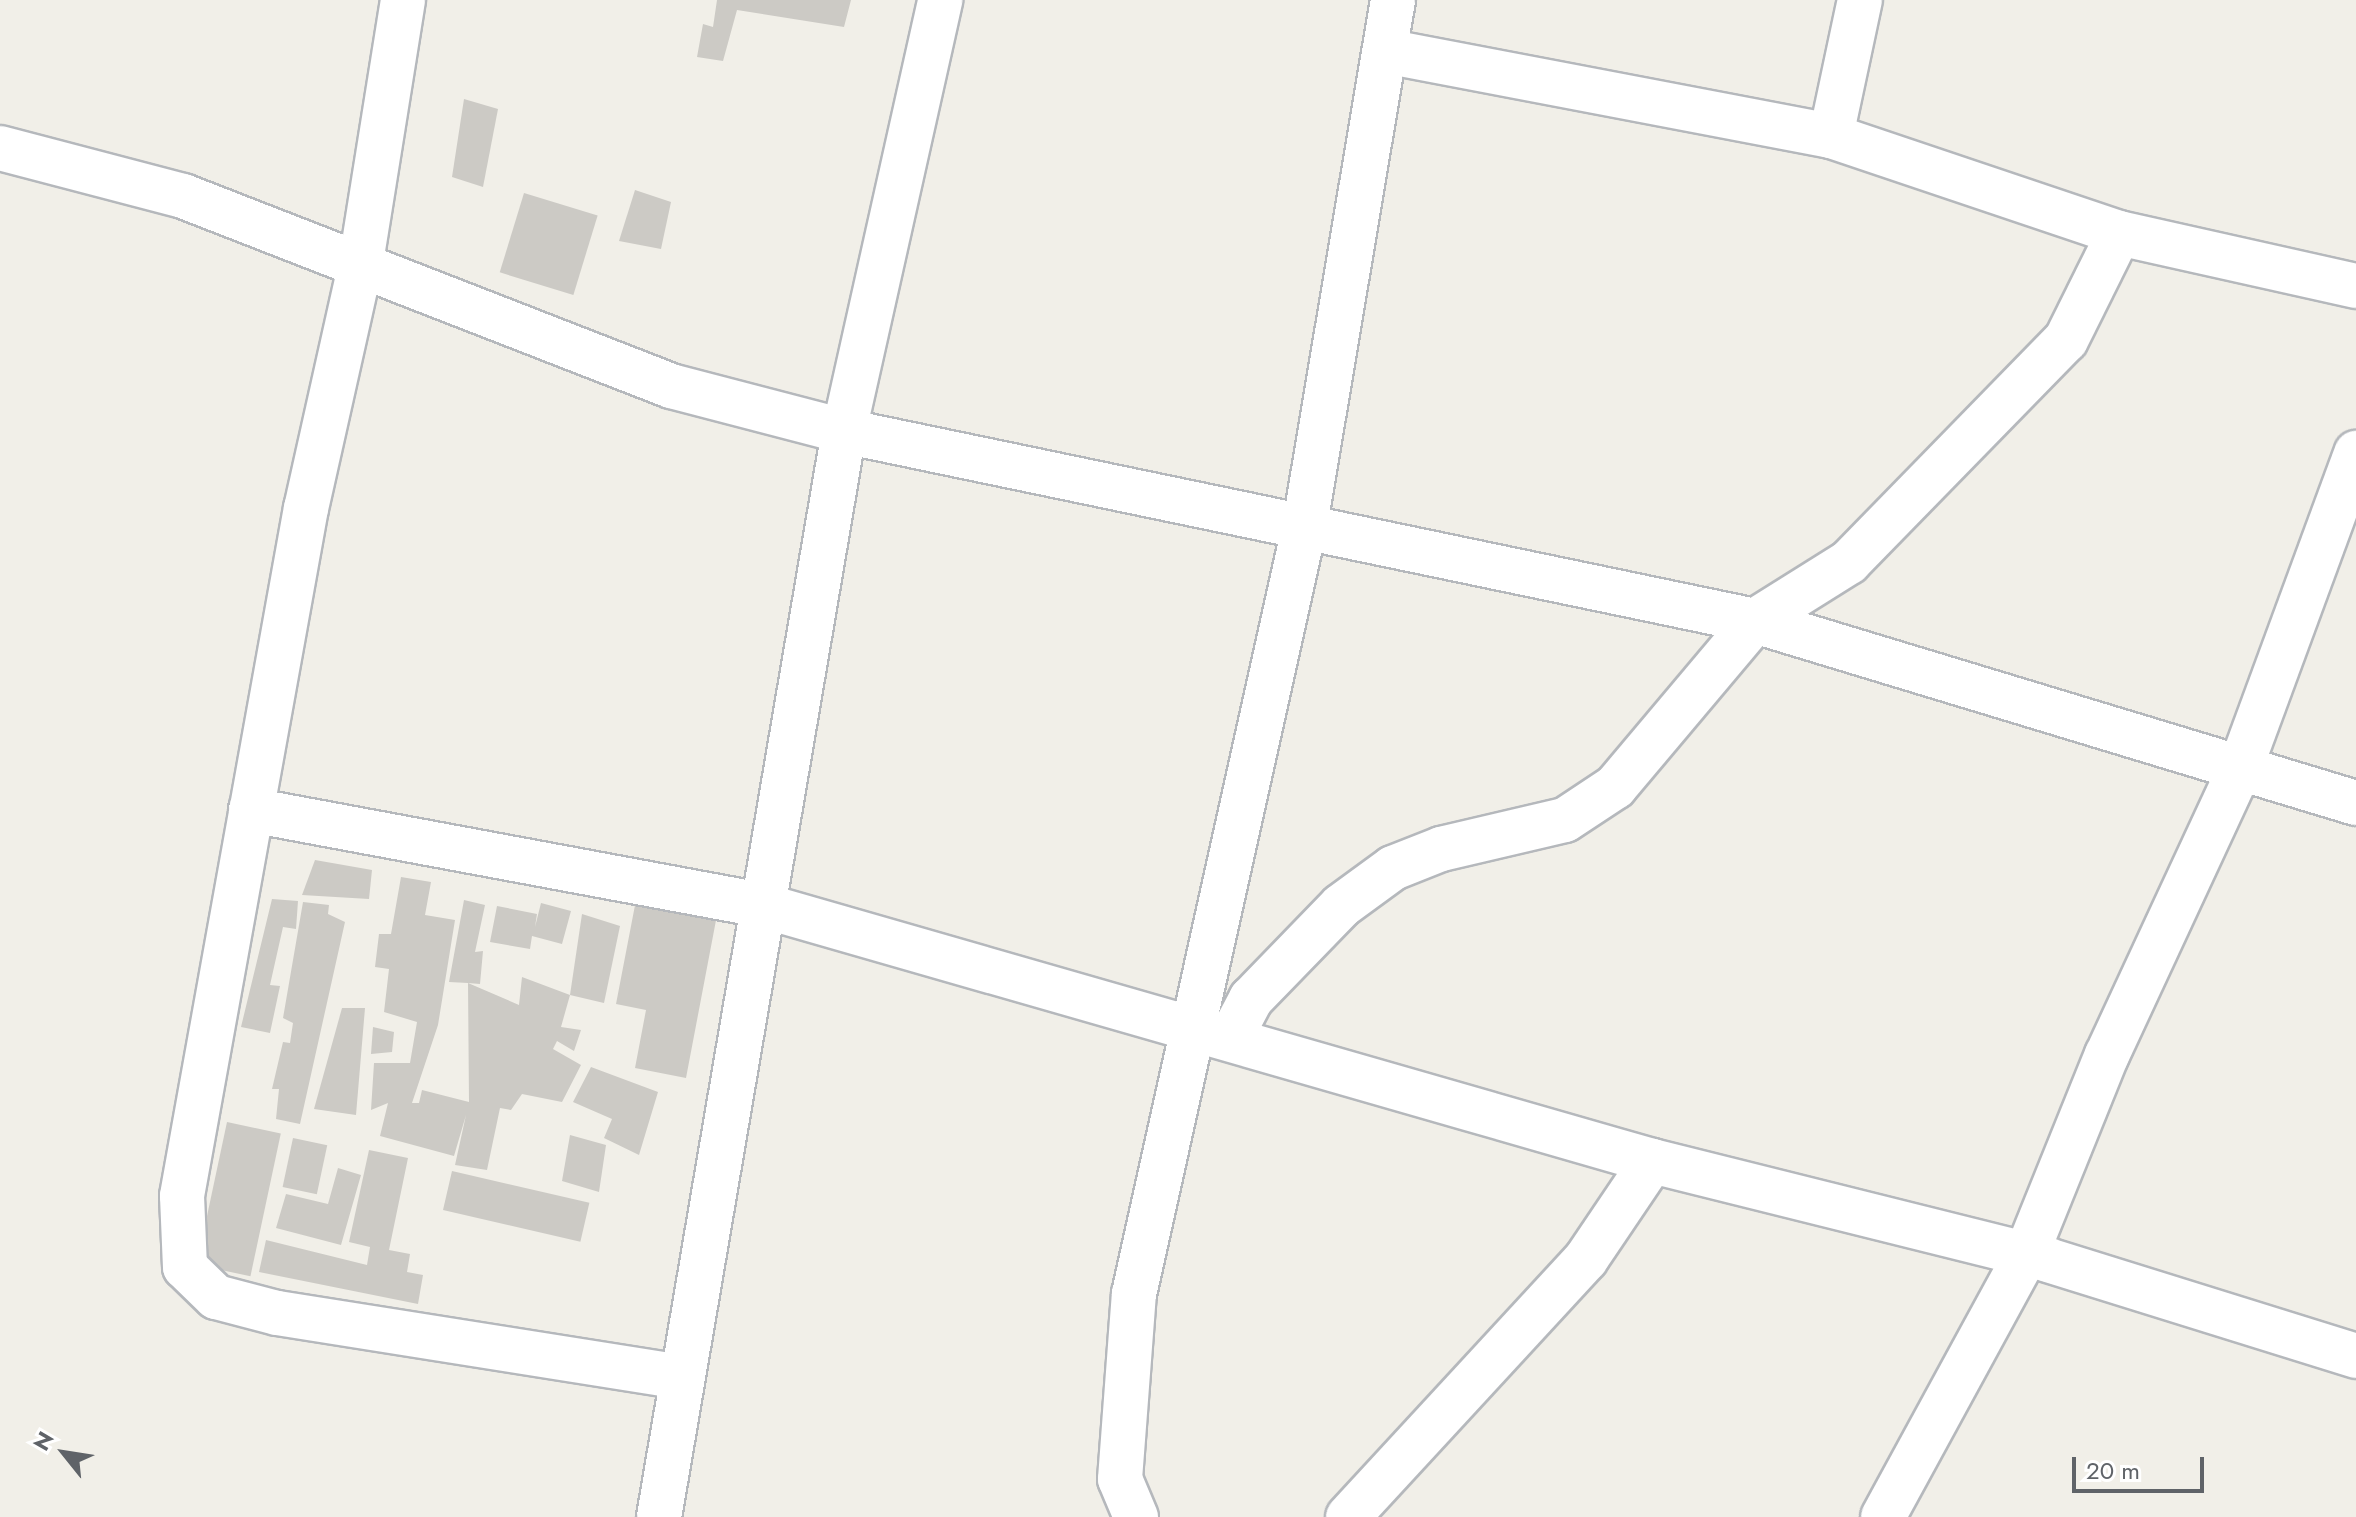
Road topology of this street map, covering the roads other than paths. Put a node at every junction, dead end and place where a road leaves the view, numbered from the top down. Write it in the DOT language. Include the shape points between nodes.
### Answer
graph roads {
  1 [pos="403,0"];
  2 [pos="940,0"];
  3 [pos="1393,0"];
  4 [pos="1860,0"];
  5 [pos="1385,51"];
  6 [pos="1831,136"];
  7 [pos="0,148"];
  8 [pos="2119,233"];
  9 [pos="360,267"];
  10 [pos="2356,286"];
  11 [pos="844,431"];
  12 [pos="2356,453"];
  13 [pos="1305,524"];
  14 [pos="1755,621"];
  15 [pos="2240,769"];
  16 [pos="2356,803"];
  17 [pos="251,810"];
  18 [pos="761,905"];
  19 [pos="1213,1032"];
  20 [pos="1652,1161"];
  21 [pos="2026,1255"];
  22 [pos="2356,1356"];
  23 [pos="682,1377"];
  24 [pos="659,1517"];
  25 [pos="1136,1517"];
  26 [pos="1348,1517"];
  27 [pos="1883,1517"];
  1 -- 9 [label="street"];
  2 -- 11 [label="street"];
  3 -- 5 [label="street"];
  4 -- 6 [label="street"];
  5 -- 6 [label="street"];
  5 -- 13 [label="street"];
  6 -- 8 [label="street"];
  7 -- 9 [label="street" via="183,196"];
  8 -- 10 [label="street"];
  8 -- 14 [label="street" via="2066,340 1849,562"];
  9 -- 11 [label="street" via="671,386"];
  9 -- 17 [label="street"];
  11 -- 13 [label="street"];
  11 -- 18 [label="street"];
  12 -- 15 [label="street"];
  13 -- 14 [label="street"];
  13 -- 19 [label="street"];
  14 -- 15 [label="street"];
  14 -- 19 [label="street" via="1615,787 1565,820 1441,849 1393,868 1341,906"];
  15 -- 16 [label="street"];
  15 -- 21 [label="street" via="2107,1055"];
  17 -- 18 [label="street"];
  17 -- 23 [label="street" via="182,1196 185,1267 216,1297 277,1313"];
  18 -- 19 [label="street"];
  18 -- 23 [label="street"];
  19 -- 20 [label="street"];
  19 -- 25 [label="street" via="1134,1294 1120,1479"];
  20 -- 21 [label="street"];
  20 -- 26 [label="street" via="1586,1259"];
  21 -- 22 [label="street"];
  21 -- 27 [label="street"];
  23 -- 24 [label="street"];
}
